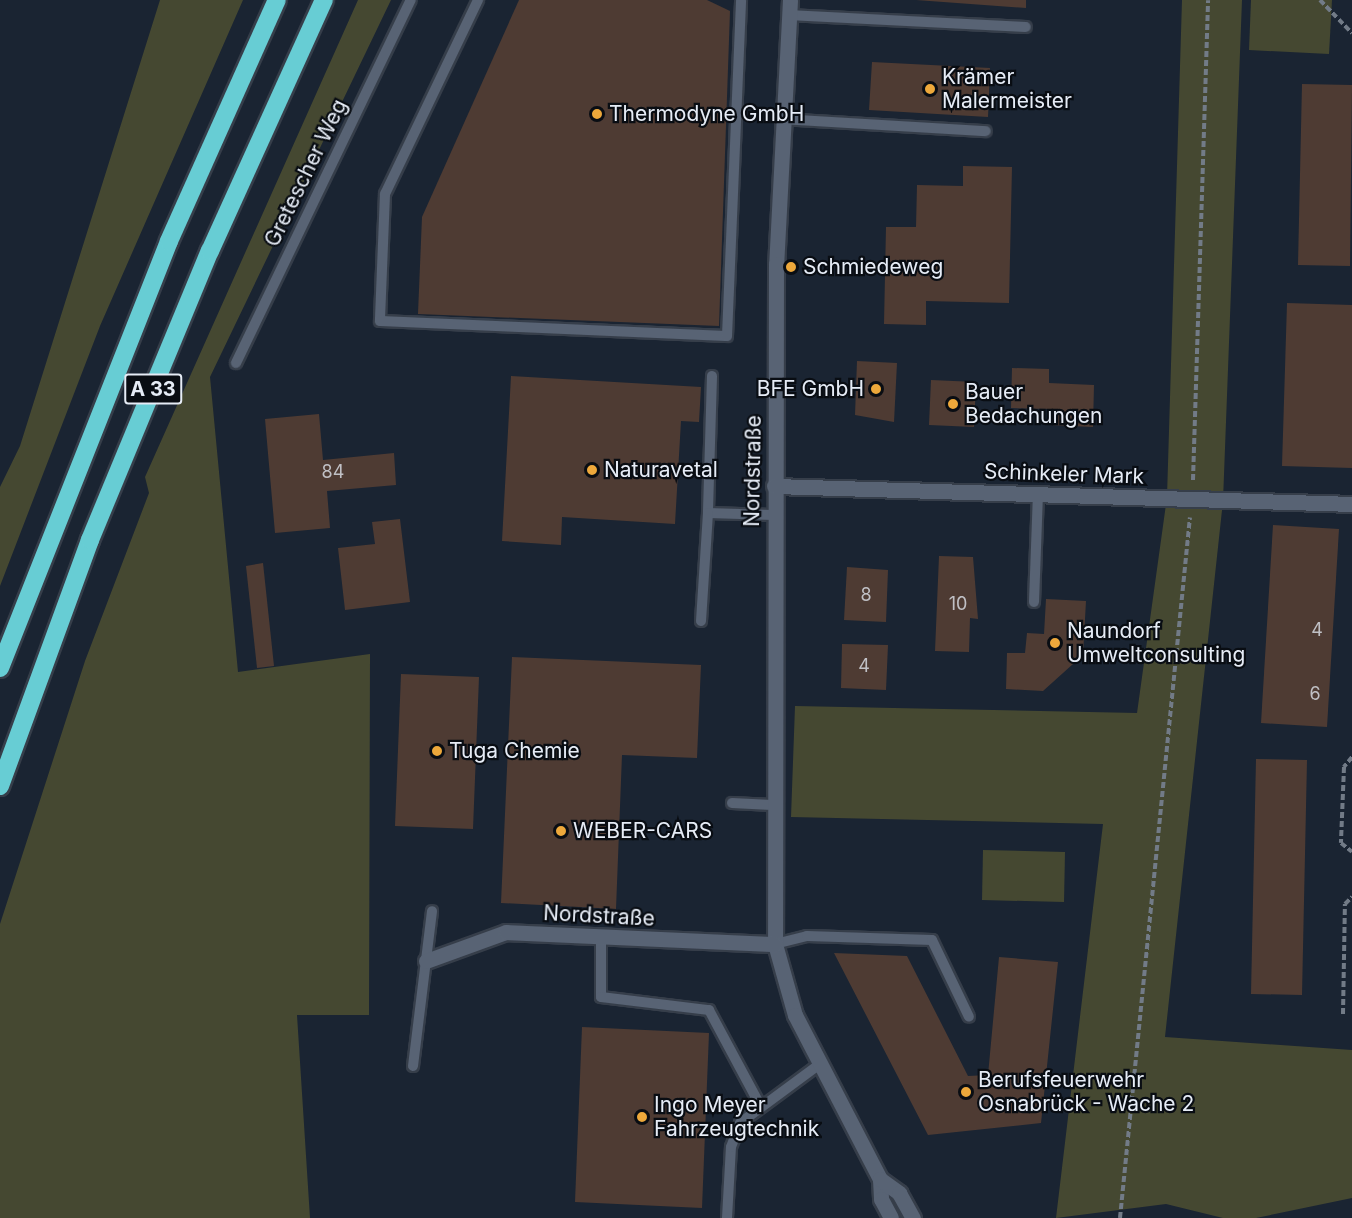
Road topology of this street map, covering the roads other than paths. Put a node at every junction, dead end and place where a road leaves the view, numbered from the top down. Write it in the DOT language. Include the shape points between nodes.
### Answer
graph roads {
  1 [pos="277,0"];
  2 [pos="324,0"];
  3 [pos="411,0"];
  4 [pos="478,0"];
  5 [pos="741,0"];
  6 [pos="789,8"];
  7 [pos="1026,27"];
  8 [pos="782,119"];
  9 [pos="986,131"];
  10 [pos="236,363"];
  11 [pos="712,376"];
  12 [pos="774,486"];
  13 [pos="1038,495"];
  14 [pos="1352,504"];
  15 [pos="708,513"];
  16 [pos="773,515"];
  17 [pos="1034,602"];
  18 [pos="701,621"];
  19 [pos="0,668"];
  20 [pos="0,786"];
  21 [pos="732,803"];
  22 [pos="772,805"];
  23 [pos="432,911"];
  24 [pos="601,937"];
  25 [pos="775,944"];
  26 [pos="426,961"];
  27 [pos="969,1017"];
  28 [pos="821,1063"];
  29 [pos="413,1066"];
  30 [pos="760,1105"];
  31 [pos="880,1179"];
  32 [pos="727,1218"];
  33 [pos="891,1218"];
  34 [pos="913,1218"];
  1 -- 19 [label="highway, A 33" via="160,263"];
  2 -- 20 [label="highway, A 33" via="210,251 90,540"];
  3 -- 10 [label="lane, Gretescher Weg"];
  4 -- 5 [label="lane" via="385,194 380,321 728,336"];
  6 -- 7 [label="lane"];
  6 -- 8 [label="street, Nordstraße"];
  8 -- 9 [label="lane"];
  8 -- 12 [label="street, Nordstraße"];
  11 -- 15 [label="lane"];
  12 -- 13 [label="street, Schinkeler Mark"];
  12 -- 16 [label="street, Nordstraße"];
  13 -- 14 [label="street, Schinkeler Mark"];
  13 -- 17 [label="lane"];
  15 -- 16 [label="lane"];
  15 -- 18 [label="lane"];
  16 -- 22 [label="street, Nordstraße"];
  21 -- 22 [label="lane"];
  22 -- 25 [label="street, Nordstraße"];
  23 -- 26 [label="lane"];
  24 -- 25 [label="street, Nordstraße"];
  24 -- 26 [label="street, Nordstraße" via="506,932"];
  24 -- 30 [label="lane" via="601,997 709,1010"];
  25 -- 27 [label="lane" via="807,936 932,940"];
  25 -- 28 [label="street, Nordstraße" via="795,1015"];
  26 -- 29 [label="lane"];
  28 -- 30 [label="lane"];
  28 -- 31 [label="street, Nordstraße"];
  30 -- 32 [label="lane" via="734,1133"];
  31 -- 33 [label="street, Nordstraße" via="881,1199"];
  31 -- 34 [label="street, Nordstraße" via="899,1193"];
}
